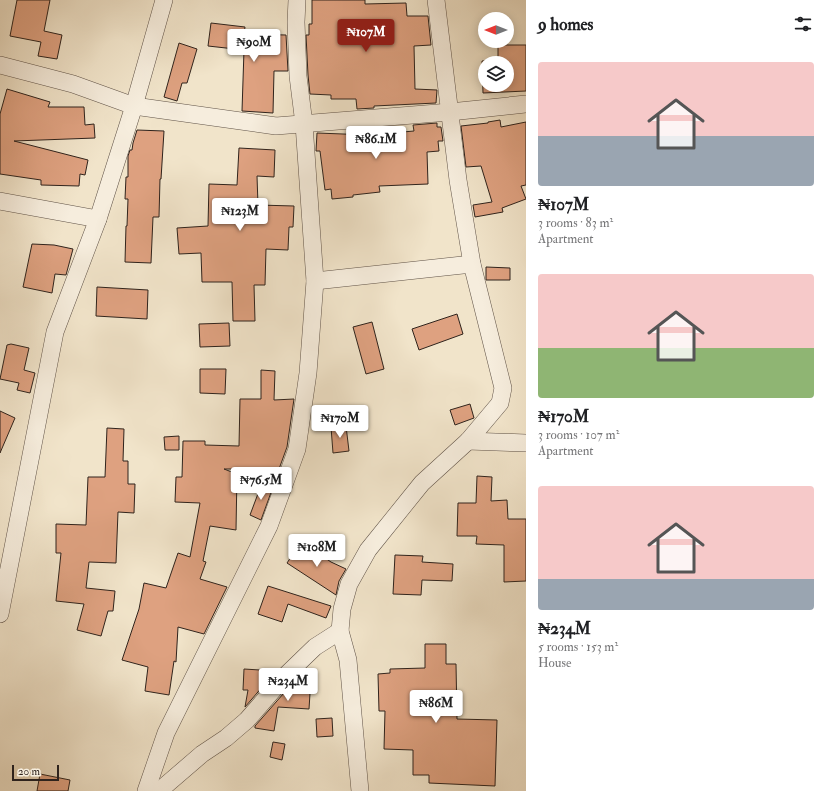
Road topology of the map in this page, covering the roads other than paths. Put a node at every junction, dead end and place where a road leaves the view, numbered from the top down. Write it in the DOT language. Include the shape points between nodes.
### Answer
graph roads {
  1 [pos="164,0"];
  2 [pos="297,0"];
  3 [pos="436,0"];
  4 [pos="0,65"];
  5 [pos="526,104"];
  6 [pos="134,106"];
  7 [pos="450,112"];
  8 [pos="304,124"];
  9 [pos="0,201"];
  10 [pos="98,219"];
  11 [pos="472,264"];
  12 [pos="315,281"];
  13 [pos="468,441"];
  14 [pos="526,442"];
  15 [pos="0,614"];
  16 [pos="340,630"];
  17 [pos="146,791"];
  18 [pos="159,791"];
  19 [pos="360,791"];
  1 -- 6 [label="street"];
  2 -- 8 [label="street" via="298,76"];
  3 -- 7 [label="street"];
  4 -- 6 [label="street" via="73,84"];
  5 -- 7 [label="street"];
  6 -- 8 [label="street" via="276,126"];
  6 -- 10 [label="street"];
  7 -- 8 [label="street"];
  7 -- 11 [label="street"];
  8 -- 12 [label="street"];
  9 -- 10 [label="street"];
  10 -- 15 [label="street" via="55,332"];
  11 -- 12 [label="street"];
  11 -- 13 [label="street" via="503,388 500,403"];
  12 -- 17 [label="street" via="308,373 297,449 269,526 166,733"];
  13 -- 14 [label="street"];
  13 -- 16 [label="street" via="422,483 368,550 349,584 342,609"];
  16 -- 18 [label="street" via="315,647 232,734 202,754"];
  16 -- 19 [label="street" via="348,660"];
}
